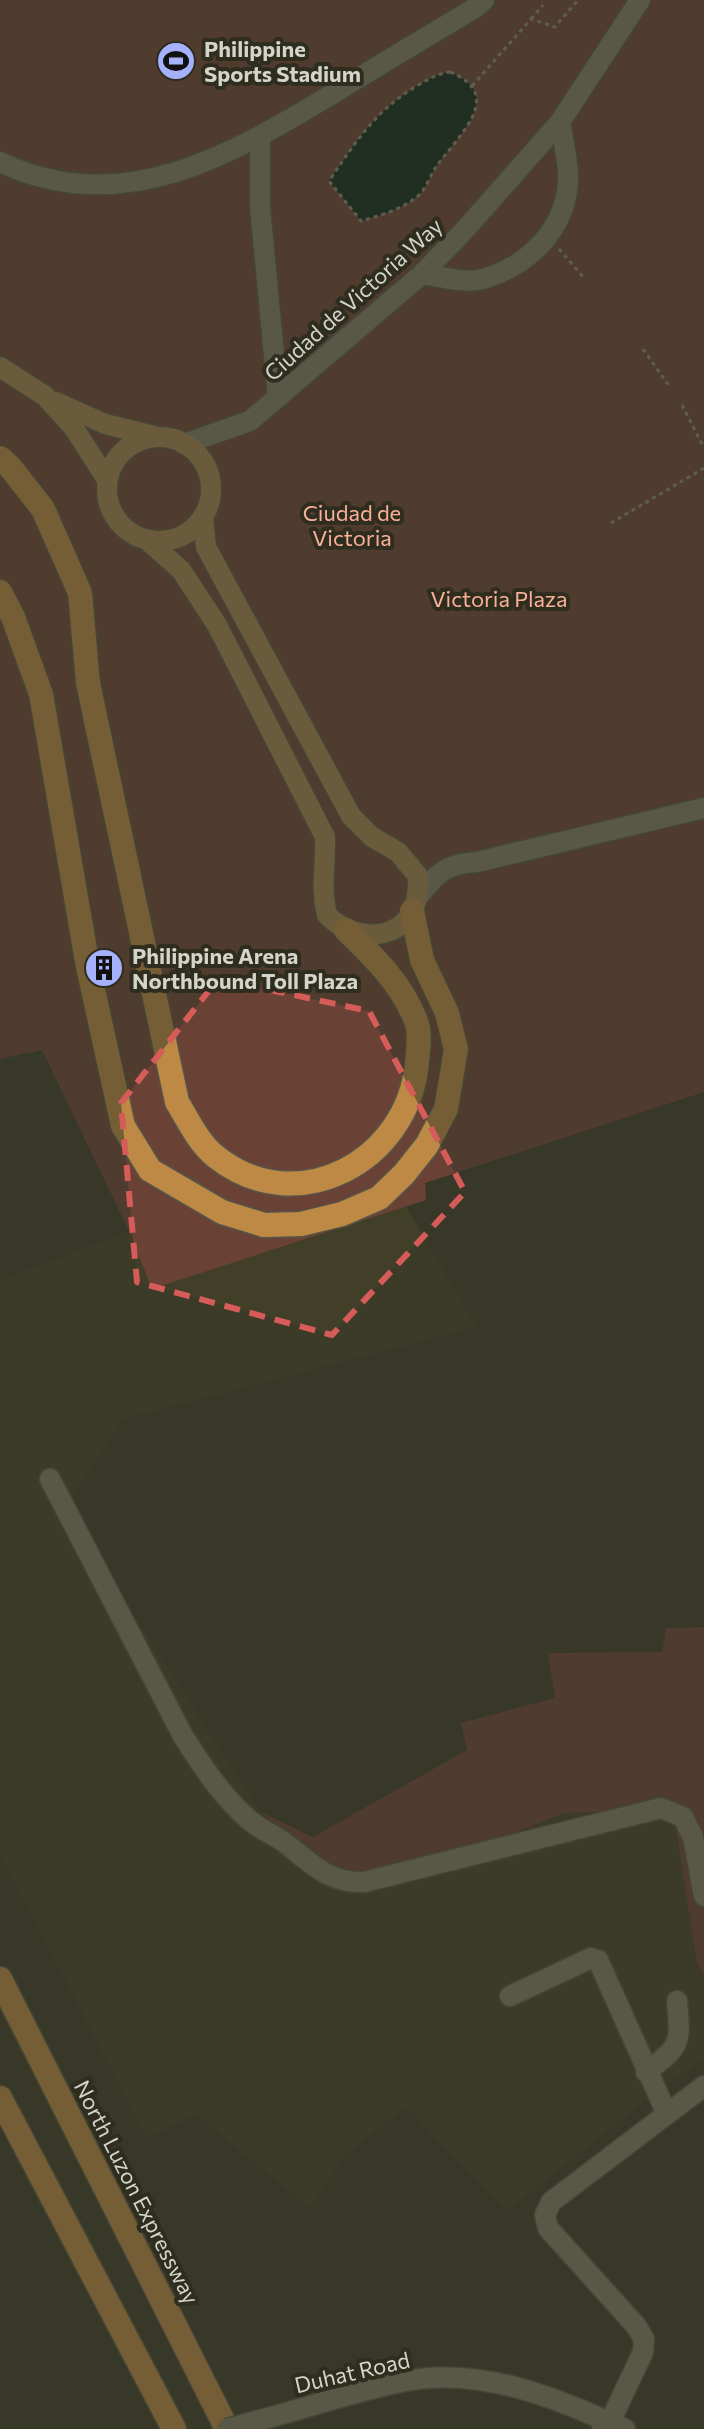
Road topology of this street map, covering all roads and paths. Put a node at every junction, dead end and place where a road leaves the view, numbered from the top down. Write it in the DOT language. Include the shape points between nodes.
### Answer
graph roads {
  1 [pos="484,0"];
  2 [pos="578,0"];
  3 [pos="640,0"];
  4 [pos="543,5"];
  5 [pos="531,19"];
  6 [pos="472,86"];
  7 [pos="560,122"];
  8 [pos="260,137"];
  9 [pos="0,162"];
  10 [pos="548,239"];
  11 [pos="422,274"];
  12 [pos="585,279"];
  13 [pos="643,349"];
  14 [pos="0,367"];
  15 [pos="669,386"];
  16 [pos="45,396"];
  17 [pos="278,397"];
  18 [pos="682,405"];
  19 [pos="160,437"];
  20 [pos="184,444"];
  21 [pos="704,448"];
  22 [pos="0,458"];
  23 [pos="704,468"];
  24 [pos="107,480"];
  25 [pos="203,518"];
  26 [pos="611,523"];
  27 [pos="146,539"];
  28 [pos="0,592"];
  29 [pos="699,806"];
  30 [pos="415,904"];
  31 [pos="346,930"];
  32 [pos="50,1479"];
  33 [pos="704,1896"];
  34 [pos="0,1979"];
  35 [pos="510,1996"];
  36 [pos="677,2001"];
  37 [pos="646,2072"];
  38 [pos="704,2086"];
  39 [pos="0,2098"];
  40 [pos="667,2114"];
  41 [pos="612,2427"];
  42 [pos="174,2429"];
  43 [pos="227,2429"];
  1 -- 8 [label="street"];
  2 -- 5 [label="path" via="555,27"];
  3 -- 7 [label="street, Ciudad de Victoria Way"];
  4 -- 5 [label="path"];
  5 -- 6 [label="path"];
  6 -- 6 [label="path" via="450,72 437,74 393,100 366,127 329,181 361,221 400,208 421,194 475,113"];
  7 -- 10 [label="street" via="569,177 564,208"];
  7 -- 11 [label="street, Ciudad de Victoria Way"];
  8 -- 9 [label="street" via="211,161 159,177 99,185 52,180"];
  8 -- 17 [label="street" via="260,207"];
  10 -- 11 [label="street" via="513,266 475,281"];
  10 -- 12 [label="path"];
  11 -- 17 [label="street, Ciudad de Victoria Way"];
  13 -- 15 [label="path"];
  14 -- 16 [label="main road"];
  16 -- 19 [label="main road" via="105,424"];
  16 -- 24 [label="main road" via="74,428"];
  17 -- 20 [label="street, Ciudad de Victoria Way" via="250,421"];
  18 -- 21 [label="path"];
  19 -- 20 [label="main road"];
  19 -- 24 [label="main road" via="125,450"];
  20 -- 25 [label="main road" via="201,455 209,472 211,497"];
  22 -- 31 [label="highway" via="43,509 80,593 88,683 177,1102 214,1155 237,1171 271,1183 337,1176 380,1142 415,1086 417,1023 388,972"];
  23 -- 26 [label="path"];
  24 -- 27 [label="main road" via="116,518"];
  25 -- 27 [label="main road" via="182,536"];
  25 -- 30 [label="main road" via="206,547 351,816 398,852 418,876"];
  27 -- 31 [label="main road" via="181,570 217,625 325,837 324,903 327,915"];
  28 -- 30 [label="highway" via="41,694 88,967 123,1126 150,1170 222,1212 264,1225 301,1224 342,1214 379,1198 404,1174 446,1109 456,1049 447,1013 422,960"];
  29 -- 30 [label="street" via="477,862 454,863 434,877"];
  30 -- 31 [label="main road" via="395,929 383,934"];
  32 -- 33 [label="street" via="206,1774 250,1821 320,1870 343,1882 364,1882 661,1808 683,1817 693,1837"];
  34 -- 43 [label="highway, North Luzon Expressway"];
  35 -- 37 [label="street" via="591,1958 598,1960"];
  36 -- 37 [label="street" via="680,2036 668,2056"];
  37 -- 40 [label="street"];
  38 -- 40 [label="street"];
  39 -- 42 [label="highway"];
  40 -- 41 [label="street" via="551,2202 545,2215 548,2228 644,2339"];
  41 -- 43 [label="street, Duhat Road, bridge" via="576,2406 517,2386 457,2378 404,2381"];
}
